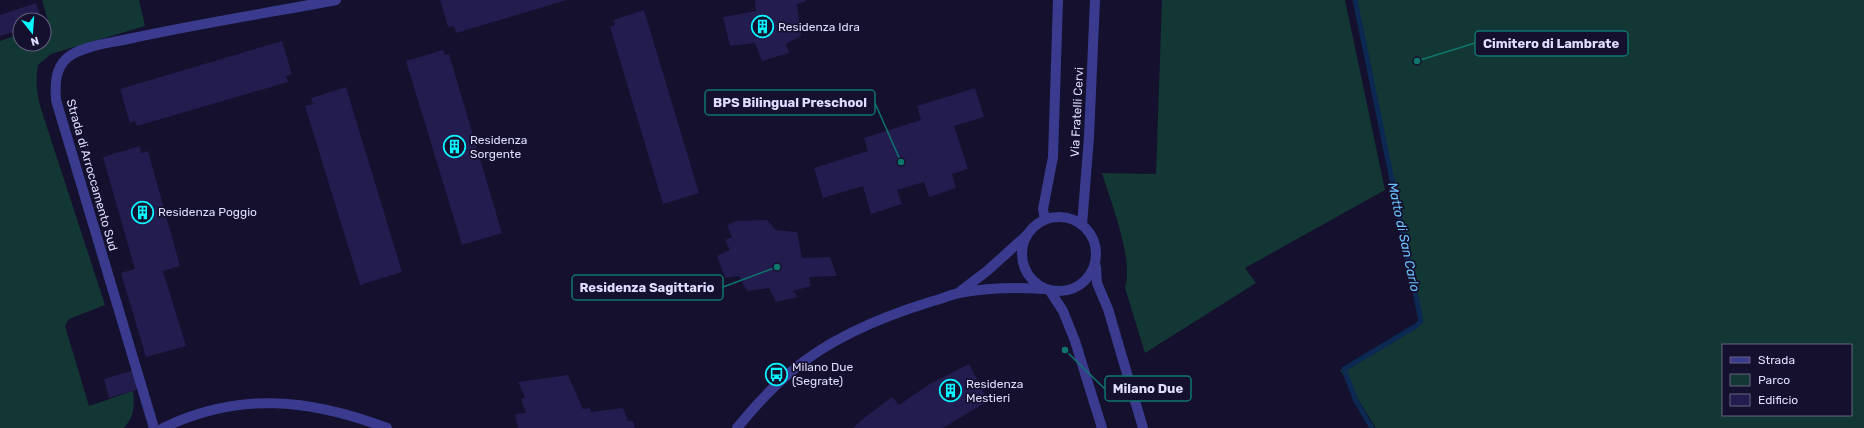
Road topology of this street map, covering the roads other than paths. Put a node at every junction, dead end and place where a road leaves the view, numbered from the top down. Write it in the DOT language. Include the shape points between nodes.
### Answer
graph roads {
  1 [pos="336,0"];
  2 [pos="1058,0"];
  3 [pos="1094,0"];
  4 [pos="1045,220"];
  5 [pos="1082,225"];
  6 [pos="1027,235"];
  7 [pos="1095,263"];
  8 [pos="1047,290"];
  9 [pos="958,293"];
  10 [pos="154,428"];
  11 [pos="163,428"];
  12 [pos="387,428"];
  13 [pos="737,428"];
  14 [pos="1102,428"];
  15 [pos="1143,428"];
  1 -- 10 [label="street, Strada di Arroccamento Sud" via="165,31 88,48 68,57 59,66 55,83 56,100"];
  2 -- 4 [label="street, Via Fratelli Cervi" via="1053,157 1043,208"];
  3 -- 5 [label="street, Via Fratelli Cervi" via="1089,137"];
  4 -- 5 [label="street" via="1068,218"];
  4 -- 6 [label="street"];
  5 -- 7 [label="street" via="1094,242 1097,251"];
  6 -- 8 [label="street" via="1022,250 1024,266 1031,279"];
  6 -- 9 [label="street"];
  7 -- 8 [label="street" via="1092,274 1074,289 1062,292"];
  7 -- 15 [label="street" via="1097,282 1108,309"];
  8 -- 9 [label="street" via="1006,288"];
  8 -- 14 [label="street" via="1063,311 1075,341"];
  9 -- 13 [label="street" via="890,316 814,354 772,389"];
  11 -- 12 [label="street" via="198,414 254,404 279,403 308,405"];
}
